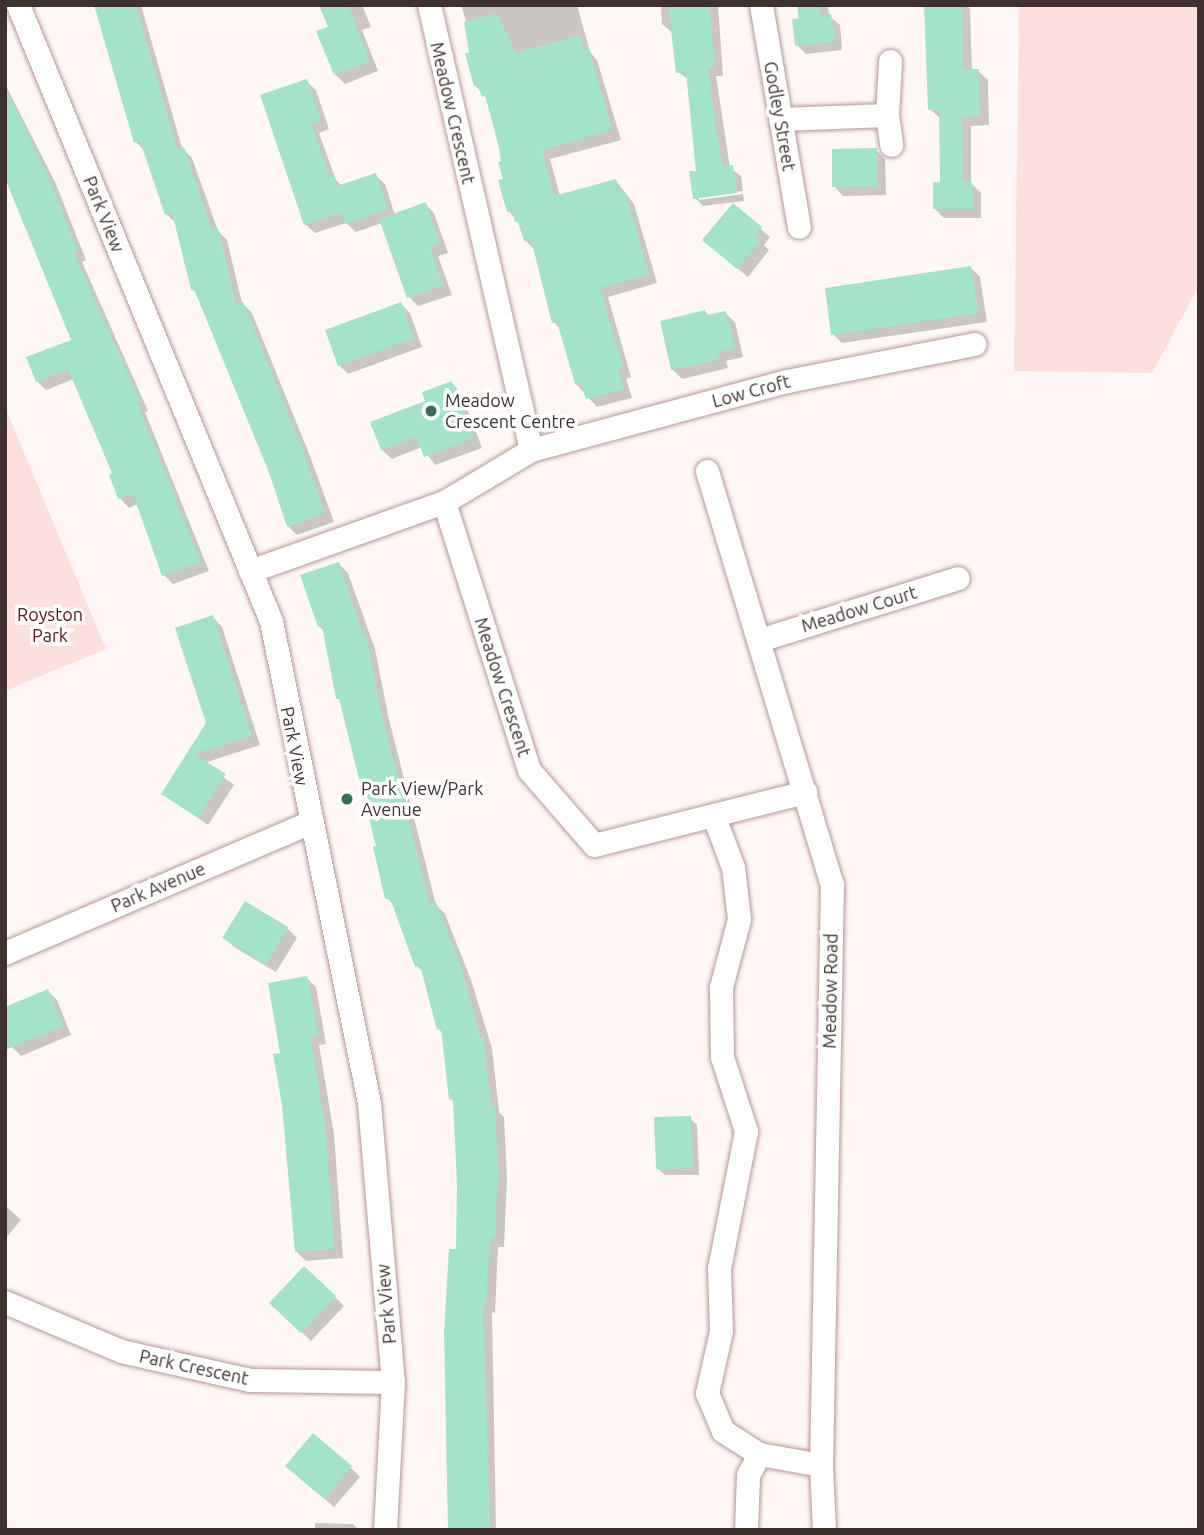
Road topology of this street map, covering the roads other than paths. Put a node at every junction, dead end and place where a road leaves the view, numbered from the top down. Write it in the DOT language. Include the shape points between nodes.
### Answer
graph roads {
  1 [pos="18,5"];
  2 [pos="429,5"];
  3 [pos="761,5"];
  4 [pos="890,61"];
  5 [pos="887,115"];
  6 [pos="780,119"];
  7 [pos="891,145"];
  8 [pos="799,227"];
  9 [pos="974,344"];
  10 [pos="531,450"];
  11 [pos="707,471"];
  12 [pos="444,502"];
  13 [pos="250,571"];
  14 [pos="958,578"];
  15 [pos="759,640"];
  16 [pos="805,792"];
  17 [pos="714,817"];
  18 [pos="310,822"];
  19 [pos="5,953"];
  20 [pos="5,1302"];
  21 [pos="393,1382"];
  22 [pos="759,1454"];
  23 [pos="821,1465"];
  24 [pos="385,1530"];
  25 [pos="746,1530"];
  26 [pos="824,1530"];
  1 -- 13 [label="street, Park View"];
  2 -- 10 [label="street, Meadow Crescent"];
  3 -- 6 [label="street, Godley Street"];
  4 -- 5 [label="street"];
  5 -- 6 [label="street"];
  5 -- 7 [label="street"];
  6 -- 8 [label="street, Godley Street"];
  9 -- 10 [label="street, Low Croft" via="787,381"];
  10 -- 12 [label="street"];
  11 -- 15 [label="street, Meadow Road"];
  12 -- 13 [label="street"];
  12 -- 17 [label="street, Meadow Crescent" via="529,769 594,845"];
  13 -- 18 [label="street, Park View" via="271,621"];
  14 -- 15 [label="street, Meadow Court"];
  15 -- 16 [label="street, Meadow Road"];
  16 -- 17 [label="street, Meadow Crescent"];
  16 -- 23 [label="street, Meadow Road" via="832,884"];
  17 -- 22 [label="street" via="733,867 739,919 720,986 722,1057 746,1131 719,1268 721,1331 707,1393 723,1431"];
  18 -- 19 [label="street, Park Avenue"];
  18 -- 21 [label="street, Park View" via="369,1103"];
  20 -- 21 [label="street, Park Crescent" via="121,1351 250,1380"];
  21 -- 24 [label="street, Park View"];
  22 -- 23 [label="street"];
  22 -- 25 [label="street" via="748,1475"];
  23 -- 26 [label="street, Meadow Road"];
}
